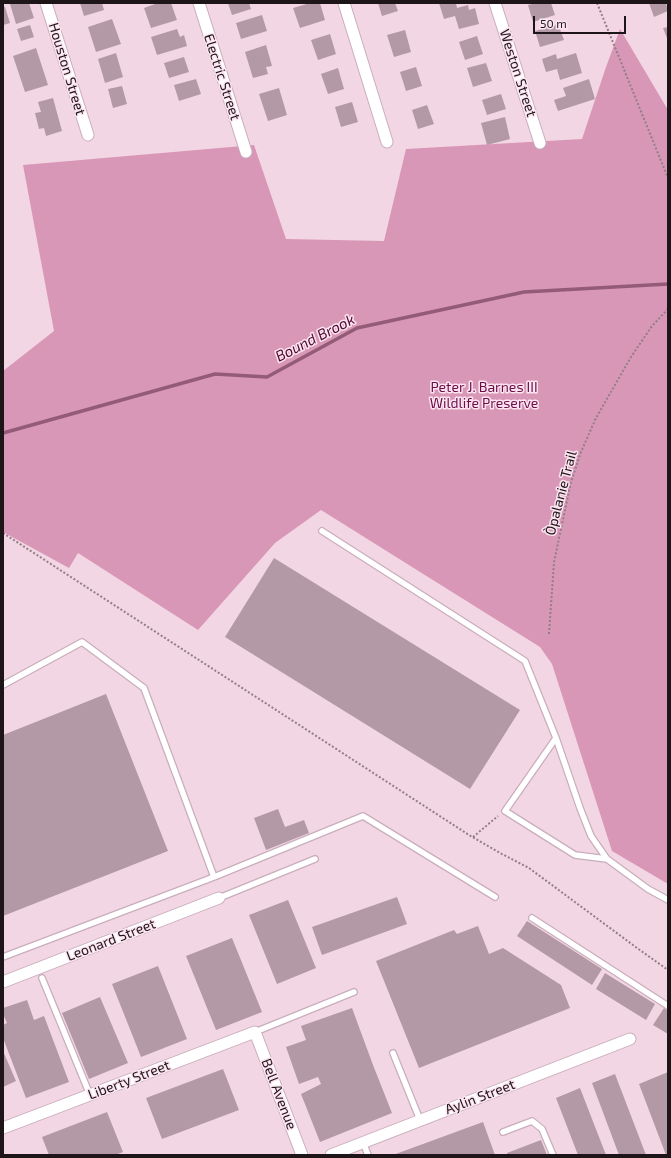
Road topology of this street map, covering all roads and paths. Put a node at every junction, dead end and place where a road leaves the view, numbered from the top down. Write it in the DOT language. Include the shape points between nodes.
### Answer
graph roads {
  1 [pos="46,3"];
  2 [pos="199,3"];
  3 [pos="344,3"];
  4 [pos="495,3"];
  5 [pos="597,3"];
  6 [pos="88,135"];
  7 [pos="388,142"];
  8 [pos="540,142"];
  9 [pos="246,152"];
  10 [pos="668,178"];
  11 [pos="668,309"];
  12 [pos="322,531"];
  13 [pos="3,533"];
  14 [pos="549,634"];
  15 [pos="3,685"];
  16 [pos="556,738"];
  17 [pos="505,811"];
  18 [pos="473,837"];
  19 [pos="316,859"];
  20 [pos="607,859"];
  21 [pos="214,877"];
  22 [pos="495,897"];
  23 [pos="219,898"];
  24 [pos="668,900"];
  25 [pos="532,918"];
  26 [pos="3,957"];
  27 [pos="668,970"];
  28 [pos="42,978"];
  29 [pos="3,982"];
  30 [pos="354,992"];
  31 [pos="668,1006"];
  32 [pos="255,1032"];
  33 [pos="630,1039"];
  34 [pos="393,1054"];
  35 [pos="90,1095"];
  36 [pos="420,1120"];
  37 [pos="3,1128"];
  38 [pos="503,1132"];
  39 [pos="363,1142"];
  40 [pos="302,1155"];
  41 [pos="330,1155"];
  42 [pos="368,1155"];
  43 [pos="553,1155"];
  1 -- 6 [label="street, Houston Street"];
  2 -- 9 [label="street, Electric Street"];
  3 -- 7 [label="street"];
  4 -- 8 [label="street, Weston Street"];
  5 -- 10 [label="path"];
  11 -- 14 [label="path, Òpalanie Trail" via="630,357 596,418 581,452 571,482 554,562"];
  12 -- 16 [label="lane" via="525,661"];
  13 -- 18 [label="path"];
  15 -- 21 [label="lane" via="82,642 144,688"];
  16 -- 17 [label="lane"];
  16 -- 20 [label="lane" via="591,836"];
  17 -- 18 [label="path"];
  17 -- 20 [label="lane" via="575,855"];
  18 -- 27 [label="path" via="529,868"];
  19 -- 23 [label="lane"];
  20 -- 24 [label="lane" via="648,889"];
  21 -- 22 [label="lane" via="363,816"];
  21 -- 26 [label="lane"];
  23 -- 29 [label="street, Leonard Street"];
  25 -- 31 [label="lane"];
  28 -- 35 [label="lane"];
  30 -- 32 [label="lane"];
  32 -- 35 [label="street, Liberty Street"];
  32 -- 40 [label="street, Bell Avenue"];
  33 -- 36 [label="street, Aylin Street"];
  34 -- 36 [label="lane"];
  35 -- 37 [label="street, Liberty Street"];
  36 -- 39 [label="street, Aylin Street"];
  38 -- 43 [label="lane" via="532,1121 542,1129"];
  39 -- 41 [label="street, Aylin Street"];
  39 -- 42 [label="lane"];
}
